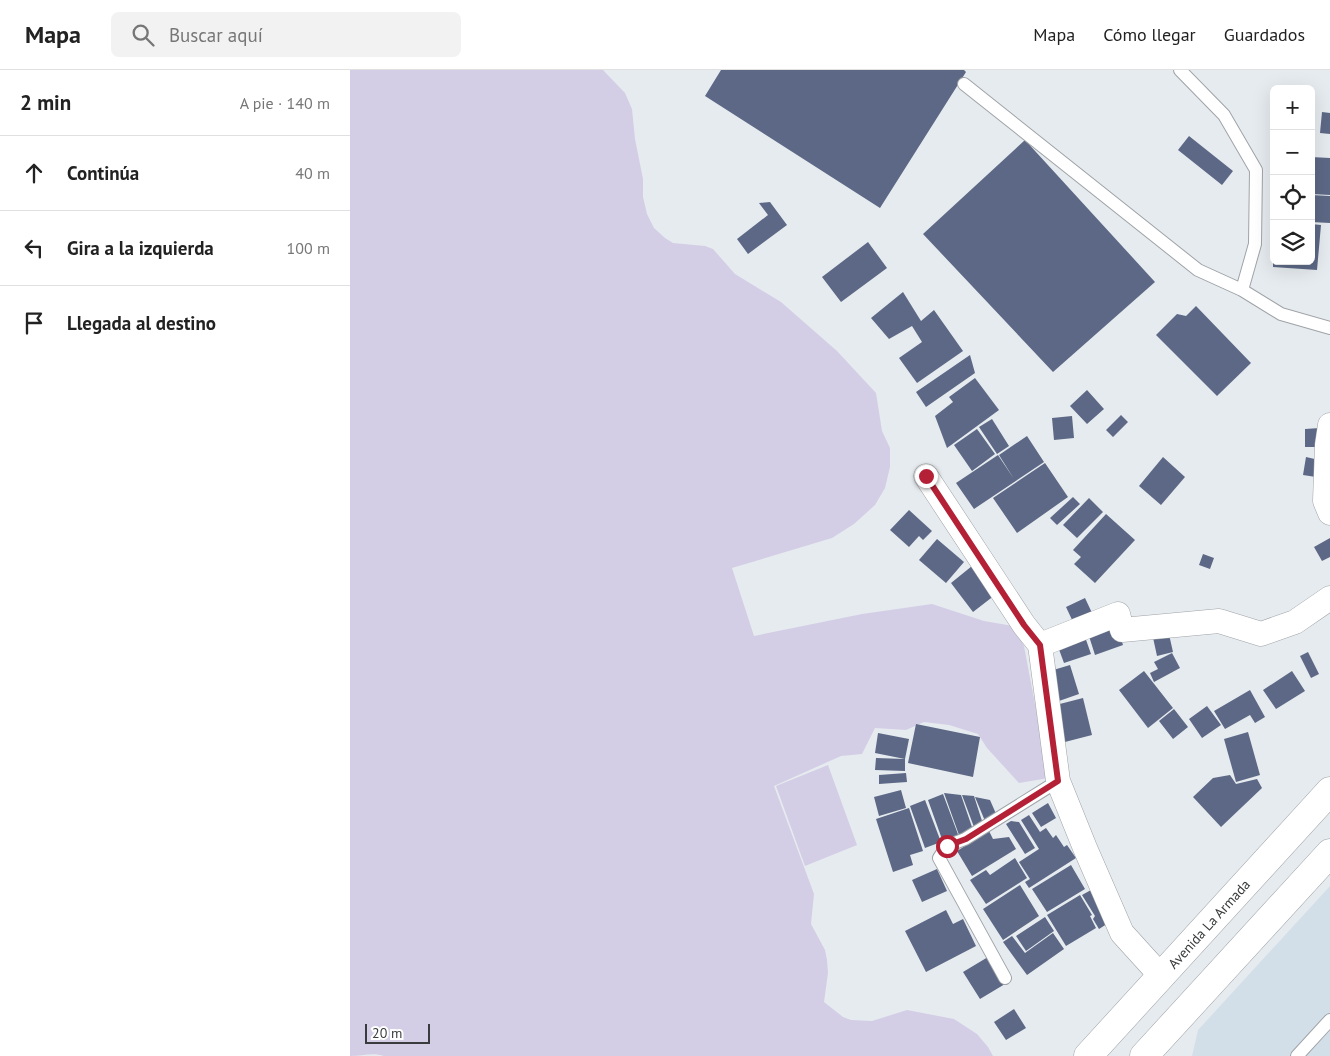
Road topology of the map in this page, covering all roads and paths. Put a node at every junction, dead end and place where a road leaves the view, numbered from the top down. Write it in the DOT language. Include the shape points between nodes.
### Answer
graph roads {
  1 [pos="1180,70"];
  2 [pos="964,84"];
  3 [pos="1242,290"];
  4 [pos="1330,328"];
  5 [pos="1330,425"];
  6 [pos="926,476"];
  7 [pos="1330,513"];
  8 [pos="1330,598"];
  9 [pos="1040,645"];
  10 [pos="1058,781"];
  11 [pos="1330,791"];
  12 [pos="1330,853"];
  13 [pos="1161,976"];
  14 [pos="1005,978"];
  15 [pos="1330,1020"];
  16 [pos="1088,1056"];
  17 [pos="1144,1056"];
  18 [pos="1297,1056"];
  1 -- 3 [label="lane" via="1224,115 1256,170 1255,244"];
  2 -- 3 [label="lane" via="1198,270"];
  3 -- 4 [label="lane" via="1281,314"];
  5 -- 7 [label="street" via="1325,501"];
  6 -- 9 [label="street"];
  8 -- 9 [label="street" via="1295,622 1262,634 1218,621 1122,630 1118,614"];
  9 -- 10 [label="street"];
  10 -- 13 [label="street" via="1122,932"];
  10 -- 14 [label="lane" via="966,839 947,846 939,858"];
  11 -- 13 [label="main road, Avenida La Armada"];
  12 -- 17 [label="main road"];
  13 -- 16 [label="main road, Avenida La Armada"];
  15 -- 18 [label="lane"];
}
